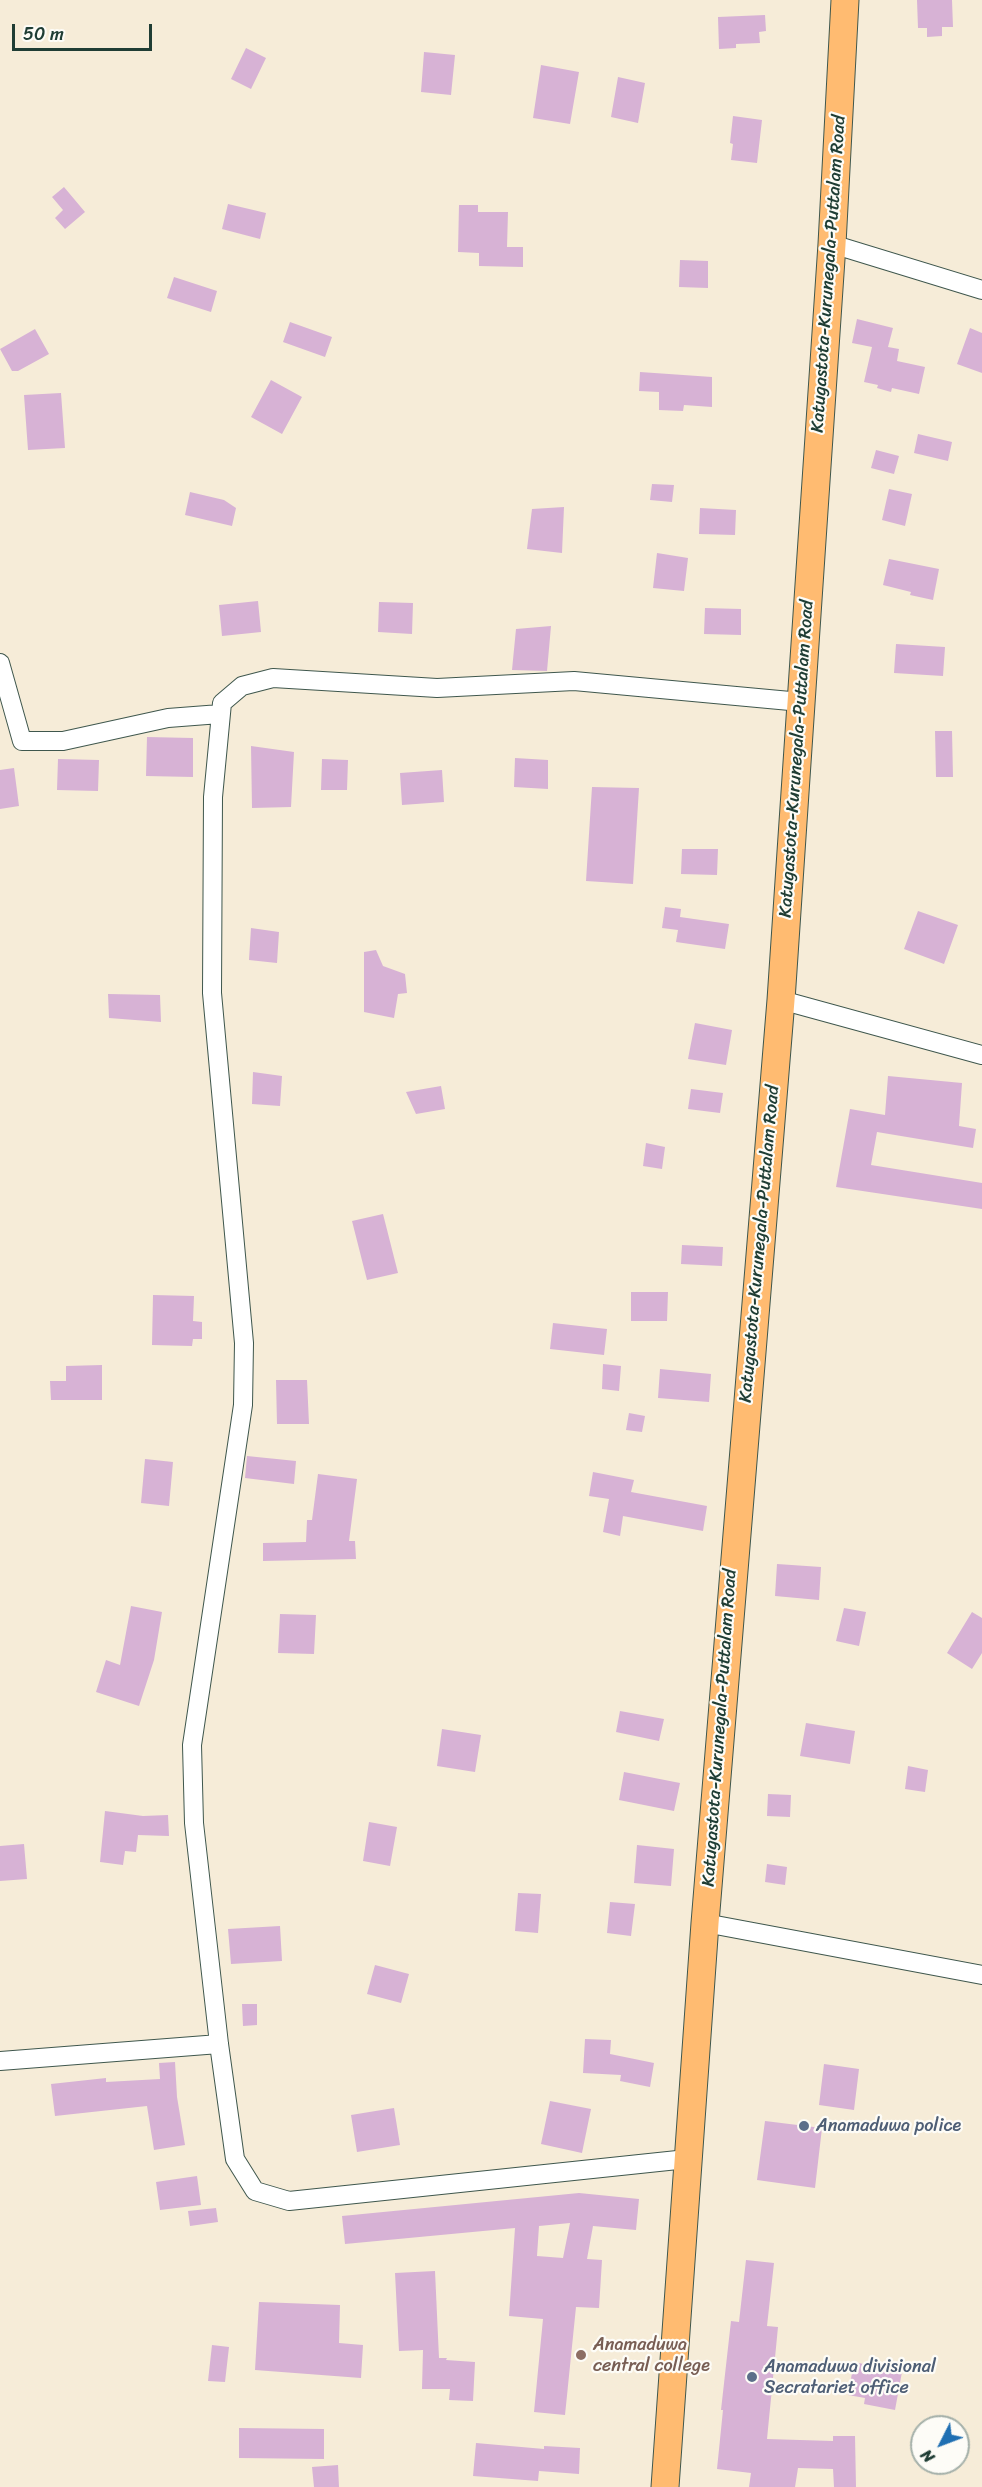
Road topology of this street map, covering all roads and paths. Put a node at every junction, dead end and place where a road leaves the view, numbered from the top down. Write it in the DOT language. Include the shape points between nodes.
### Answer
graph roads {
  1 [pos="845,0"];
  2 [pos="832,244"];
  3 [pos="982,290"];
  4 [pos="0,663"];
  5 [pos="801,702"];
  6 [pos="220,714"];
  7 [pos="781,1000"];
  8 [pos="982,1055"];
  9 [pos="705,1923"];
  10 [pos="982,1975"];
  11 [pos="219,2044"];
  12 [pos="0,2061"];
  13 [pos="687,2159"];
  14 [pos="665,2487"];
  1 -- 2 [label="highway, Katugastota-Kurunegala-Puttalam Road"];
  2 -- 3 [label="street"];
  2 -- 5 [label="highway, Katugastota-Kurunegala-Puttalam Road"];
  4 -- 6 [label="street" via="22,741 63,741 168,718"];
  5 -- 6 [label="street" via="574,681 437,688 273,678 242,687 222,703"];
  5 -- 7 [label="highway, Katugastota-Kurunegala-Puttalam Road"];
  6 -- 11 [label="street" via="213,797 212,993 244,1343 243,1405 192,1745 194,1823"];
  7 -- 8 [label="street"];
  7 -- 9 [label="highway, Katugastota-Kurunegala-Puttalam Road"];
  9 -- 10 [label="street"];
  9 -- 13 [label="highway, Katugastota-Kurunegala-Puttalam Road"];
  11 -- 12 [label="street"];
  11 -- 13 [label="street" via="235,2159 255,2191 289,2200"];
  13 -- 14 [label="highway, Katugastota-Kurunegala-Puttalam Road"];
}
